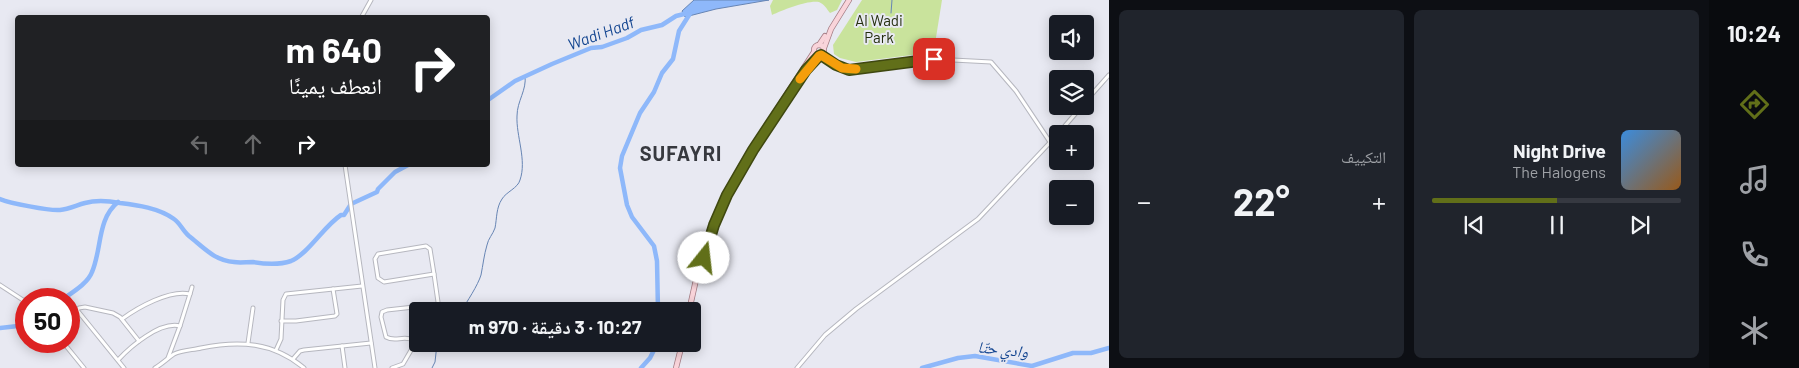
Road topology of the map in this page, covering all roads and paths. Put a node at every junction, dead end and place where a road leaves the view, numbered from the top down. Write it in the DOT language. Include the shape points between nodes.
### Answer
graph roads {
  1 [pos="371,0"];
  2 [pos="847,0"];
  3 [pos="363,15"];
  4 [pos="819,45"];
  5 [pos="824,49"];
  6 [pos="818,54"];
  7 [pos="830,61"];
  8 [pos="1109,75"];
  9 [pos="1094,92"];
  10 [pos="1074,115"];
  11 [pos="1066,125"];
  12 [pos="1049,140"];
  13 [pos="1049,143"];
  14 [pos="345,167"];
  15 [pos="434,274"];
  16 [pos="0,285"];
  17 [pos="362,286"];
  18 [pos="192,287"];
  19 [pos="333,289"];
  20 [pos="190,294"];
  21 [pos="15,295"];
  22 [pos="438,302"];
  23 [pos="692,302"];
  24 [pos="80,308"];
  25 [pos="253,308"];
  26 [pos="409,308"];
  27 [pos="80,314"];
  28 [pos="122,320"];
  29 [pos="281,321"];
  30 [pos="180,326"];
  31 [pos="409,337"];
  32 [pos="139,341"];
  33 [pos="248,343"];
  34 [pos="371,343"];
  35 [pos="342,346"];
  36 [pos="173,347"];
  37 [pos="276,350"];
  38 [pos="410,352"];
  39 [pos="682,352"];
  40 [pos="72,353"];
  41 [pos="179,353"];
  42 [pos="168,359"];
  43 [pos="293,359"];
  44 [pos="118,360"];
  45 [pos="84,368"];
  46 [pos="124,368"];
  47 [pos="156,368"];
  48 [pos="304,368"];
  49 [pos="345,368"];
  50 [pos="375,368"];
  51 [pos="392,368"];
  52 [pos="677,368"];
  53 [pos="797,368"];
  1 -- 3 [label="street"];
  2 -- 4 [label="main road"];
  2 -- 5 [label="main road"];
  4 -- 5 [label="main road"];
  4 -- 6 [label="main road" via="815,47"];
  5 -- 6 [label="main road"];
  5 -- 7 [label="street"];
  6 -- 7 [label="street"];
  6 -- 23 [label="main road" via="745,159 724,196 704,244"];
  7 -- 12 [label="street" via="849,70 934,59 991,62 1016,91"];
  8 -- 9 [label="street"];
  10 -- 11 [label="street"];
  13 -- 53 [label="street" via="978,219 856,309 826,335"];
  14 -- 17 [label="street"];
  15 -- 15 [label="street" via="427,246 381,253 376,257 378,278 382,282"];
  15 -- 22 [label="street"];
  16 -- 21 [label="street"];
  17 -- 19 [label="street"];
  17 -- 34 [label="street"];
  18 -- 20 [label="street"];
  19 -- 29 [label="street" via="286,294"];
  19 -- 29 [label="street" via="335,316"];
  20 -- 28 [label="street" via="161,298"];
  20 -- 30 [label="street"];
  24 -- 28 [label="street" via="113,313"];
  25 -- 33 [label="street"];
  26 -- 31 [label="street" via="387,310 381,317 386,337"];
  27 -- 44 [label="street"];
  28 -- 32 [label="street"];
  29 -- 37 [label="street"];
  30 -- 32 [label="street" via="167,327"];
  30 -- 36 [label="street"];
  32 -- 44 [label="street"];
  33 -- 37 [label="street"];
  33 -- 41 [label="street"];
  34 -- 35 [label="street"];
  34 -- 50 [label="street"];
  35 -- 43 [label="street" via="300,350"];
  35 -- 49 [label="street"];
  36 -- 41 [label="street"];
  36 -- 42 [label="street"];
  37 -- 43 [label="street"];
  38 -- 51 [label="street" via="403,364"];
  39 -- 52 [label="main road"];
  40 -- 45 [label="street"];
  41 -- 42 [label="street"];
  42 -- 47 [label="street"];
  43 -- 48 [label="street"];
  44 -- 46 [label="street"];
}
